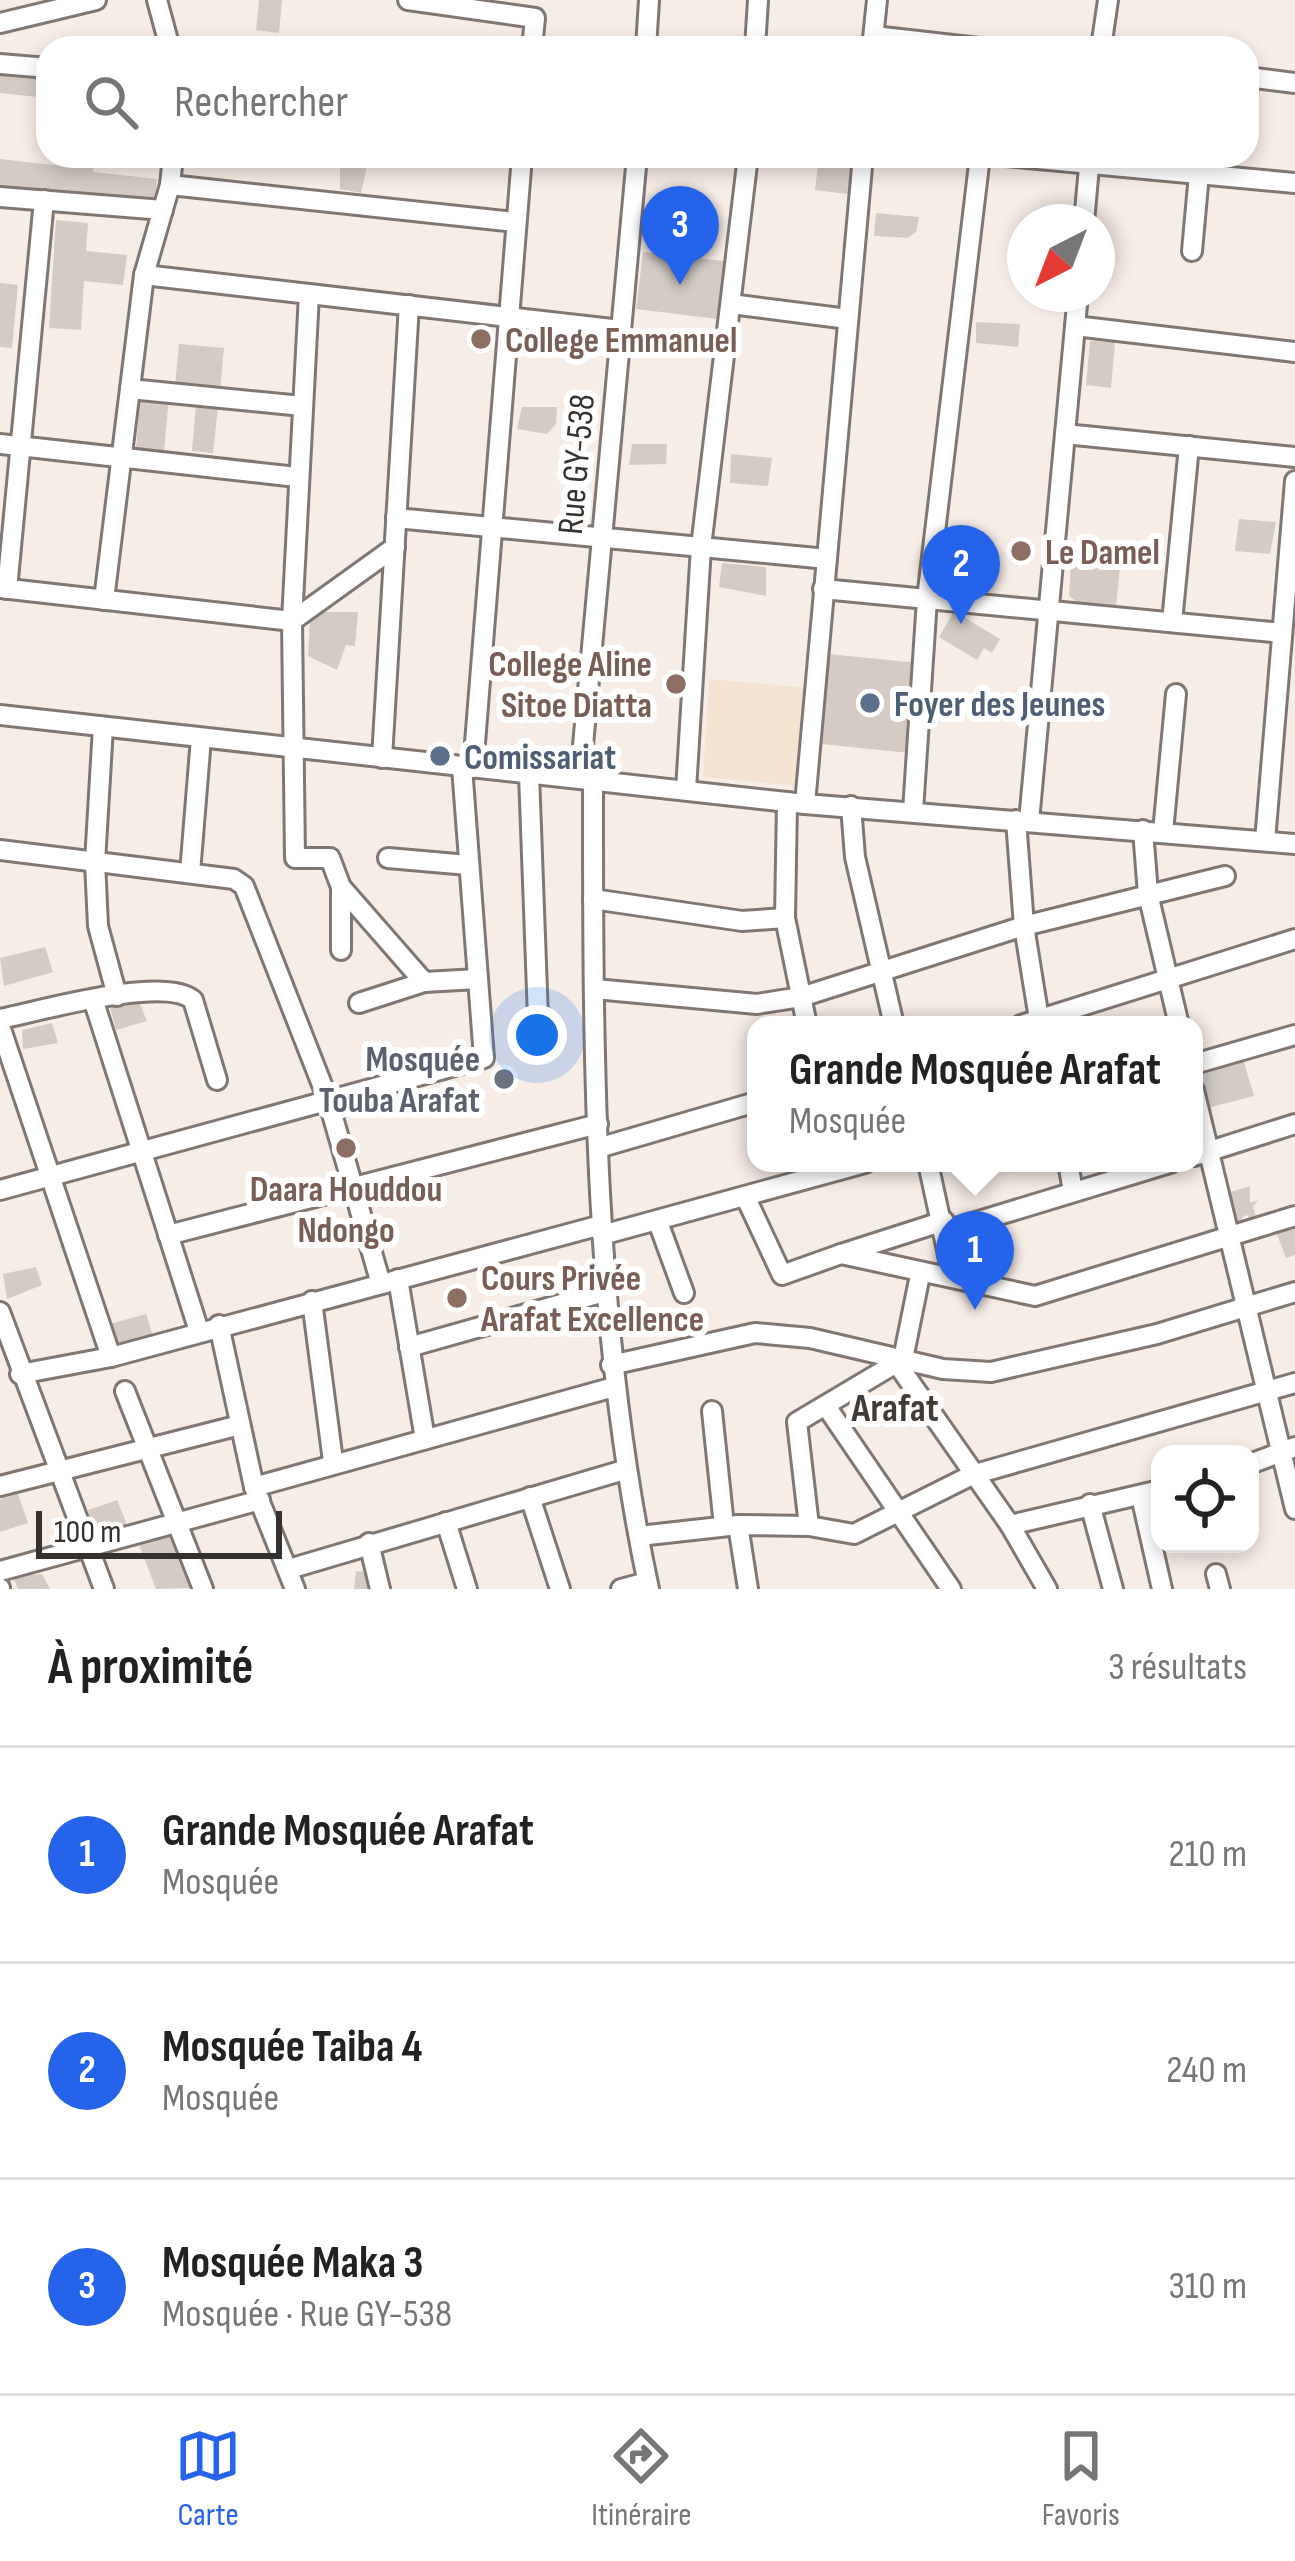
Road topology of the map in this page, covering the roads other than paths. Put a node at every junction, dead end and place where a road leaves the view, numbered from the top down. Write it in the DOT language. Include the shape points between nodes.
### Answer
graph roads {
  1 [pos="96,0"];
  2 [pos="158,0"];
  3 [pos="408,0"];
  4 [pos="649,0"];
  5 [pos="758,0"];
  6 [pos="877,0"];
  7 [pos="1108,0"];
  8 [pos="64,4"];
  9 [pos="535,9"];
  10 [pos="0,23"];
  11 [pos="167,36"];
  12 [pos="647,36"];
  13 [pos="756,36"];
  14 [pos="874,36"];
  15 [pos="1103,36"];
  16 [pos="0,64"];
  17 [pos="36,67"];
  18 [pos="1259,78"];
  19 [pos="1295,82"];
  20 [pos="171,168"];
  21 [pos="521,168"];
  22 [pos="636,168"];
  23 [pos="747,168"];
  24 [pos="862,168"];
  25 [pos="979,168"];
  26 [pos="1089,168"];
  27 [pos="1152,168"];
  28 [pos="1199,174"];
  29 [pos="1295,182"];
  30 [pos="170,185"];
  31 [pos="0,197"];
  32 [pos="44,200"];
  33 [pos="1086,204"];
  34 [pos="163,210"];
  35 [pos="515,222"];
  36 [pos="1192,251"];
  37 [pos="144,275"];
  38 [pos="309,294"];
  39 [pos="730,304"];
  40 [pos="409,305"];
  41 [pos="1076,312"];
  42 [pos="507,316"];
  43 [pos="848,320"];
  44 [pos="1075,326"];
  45 [pos="621,329"];
  46 [pos="1295,352"];
  47 [pos="130,389"];
  48 [pos="302,406"];
  49 [pos="1065,434"];
  50 [pos="10,445"];
  51 [pos="1189,446"];
  52 [pos="121,457"];
  53 [pos="1295,457"];
  54 [pos="297,477"];
  55 [pos="1295,481"];
  56 [pos="396,518"];
  57 [pos="492,527"];
  58 [pos="601,537"];
  59 [pos="394,547"];
  60 [pos="701,547"];
  61 [pos="827,559"];
  62 [pos="1291,580"];
  63 [pos="3,588"];
  64 [pos="823,589"];
  65 [pos="927,598"];
  66 [pos="104,600"];
  67 [pos="1047,610"];
  68 [pos="292,621"];
  69 [pos="1172,622"];
  70 [pos="1282,633"];
  71 [pos="1176,694"];
  72 [pos="0,715"];
  73 [pos="103,727"];
  74 [pos="201,738"];
  75 [pos="292,748"];
  76 [pos="382,758"];
  77 [pos="468,767"];
  78 [pos="529,774"];
  79 [pos="586,778"];
  80 [pos="686,790"];
  81 [pos="796,803"];
  82 [pos="851,806"];
  83 [pos="913,811"];
  84 [pos="1023,820"];
  85 [pos="1143,830"];
  86 [pos="1163,832"];
  87 [pos="1265,841"];
  88 [pos="1292,849"];
  89 [pos="0,850"];
  90 [pos="388,858"];
  91 [pos="95,862"];
  92 [pos="469,865"];
  93 [pos="190,873"];
  94 [pos="1226,876"];
  95 [pos="340,887"];
  96 [pos="1148,894"];
  97 [pos="593,899"];
  98 [pos="785,918"];
  99 [pos="1024,926"];
  100 [pos="1295,939"];
  101 [pos="341,950"];
  102 [pos="884,974"];
  103 [pos="478,979"];
  104 [pos="1168,980"];
  105 [pos="424,982"];
  106 [pos="595,988"];
  107 [pos="117,996"];
  108 [pos="800,997"];
  109 [pos="94,1001"];
  110 [pos="359,1003"];
  111 [pos="805,1016"];
  112 [pos="892,1016"];
  113 [pos="1032,1016"];
  114 [pos="1055,1016"];
  115 [pos="1177,1016"];
  116 [pos="0,1022"];
  117 [pos="1295,1035"];
  118 [pos="539,1045"];
  119 [pos="1203,1061"];
  120 [pos="217,1079"];
  121 [pos="328,1100"];
  122 [pos="747,1105"];
  123 [pos="598,1124"];
  124 [pos="1295,1124"];
  125 [pos="598,1148"];
  126 [pos="141,1152"];
  127 [pos="1203,1153"];
  128 [pos="1203,1160"];
  129 [pos="835,1172"];
  130 [pos="930,1172"];
  131 [pos="1070,1172"];
  132 [pos="1139,1172"];
  133 [pos="53,1176"];
  134 [pos="353,1187"];
  135 [pos="0,1190"];
  136 [pos="1073,1191"];
  137 [pos="746,1198"];
  138 [pos="1295,1216"];
  139 [pos="658,1222"];
  140 [pos="945,1226"];
  141 [pos="601,1230"];
  142 [pos="168,1235"];
  143 [pos="1229,1238"];
  144 [pos="841,1254"];
  145 [pos="920,1275"];
  146 [pos="953,1278"];
  147 [pos="389,1281"];
  148 [pos="604,1292"];
  149 [pos="1295,1292"];
  150 [pos="684,1293"];
  151 [pos="312,1301"];
  152 [pos="1247,1306"];
  153 [pos="0,1312"];
  154 [pos="209,1328"];
  155 [pos="409,1347"];
  156 [pos="111,1357"];
  157 [pos="900,1362"];
  158 [pos="611,1365"];
  159 [pos="20,1374"];
  160 [pos="1295,1383"];
  161 [pos="614,1387"];
  162 [pos="125,1391"];
  163 [pos="1267,1392"];
  164 [pos="826,1406"];
  165 [pos="712,1412"];
  166 [pos="240,1425"];
  167 [pos="425,1438"];
  168 [pos="148,1449"];
  169 [pos="1288,1451"];
  170 [pos="333,1461"];
  171 [pos="1259,1461"];
  172 [pos="624,1470"];
  173 [pos="58,1471"];
  174 [pos="972,1475"];
  175 [pos="0,1486"];
  176 [pos="257,1493"];
  177 [pos="1151,1493"];
  178 [pos="530,1497"];
  179 [pos="1090,1504"];
  180 [pos="1295,1509"];
  181 [pos="900,1513"];
  182 [pos="446,1522"];
  183 [pos="177,1523"];
  184 [pos="1010,1525"];
  185 [pos="731,1526"];
  186 [pos="809,1526"];
  187 [pos="639,1536"];
  188 [pos="369,1543"];
  189 [pos="87,1549"];
  190 [pos="1158,1553"];
  191 [pos="290,1569"];
  192 [pos="0,1570"];
  193 [pos="648,1586"];
  194 [pos="104,1589"];
  195 [pos="203,1589"];
  196 [pos="295,1589"];
  197 [pos="380,1589"];
  198 [pos="467,1589"];
  199 [pos="560,1589"];
  200 [pos="621,1589"];
  201 [pos="748,1589"];
  202 [pos="951,1589"];
  203 [pos="1047,1589"];
  204 [pos="1113,1589"];
  205 [pos="1162,1589"];
  1 -- 8 [label="street"];
  2 -- 11 [label="street"];
  3 -- 9 [label="street"];
  4 -- 12 [label="street"];
  5 -- 13 [label="street"];
  6 -- 14 [label="street"];
  7 -- 15 [label="street"];
  8 -- 10 [label="street"];
  16 -- 17 [label="street"];
  18 -- 19 [label="street"];
  20 -- 30 [label="street"];
  21 -- 35 [label="street"];
  22 -- 45 [label="street, Rue GY-538"];
  23 -- 39 [label="street"];
  24 -- 43 [label="street"];
  25 -- 65 [label="street"];
  26 -- 33 [label="street"];
  27 -- 28 [label="street"];
  28 -- 29 [label="street"];
  28 -- 36 [label="street"];
  30 -- 34 [label="street"];
  30 -- 35 [label="street"];
  31 -- 32 [label="street"];
  32 -- 34 [label="street"];
  32 -- 50 [label="street"];
  34 -- 37 [label="street"];
  35 -- 42 [label="street"];
  37 -- 38 [label="street"];
  37 -- 47 [label="street"];
  38 -- 40 [label="street"];
  38 -- 48 [label="street"];
  39 -- 43 [label="street"];
  39 -- 60 [label="street"];
  40 -- 42 [label="street"];
  40 -- 56 [label="street"];
  41 -- 44 [label="street"];
  42 -- 45 [label="street"];
  42 -- 57 [label="street"];
  43 -- 61 [label="street"];
  44 -- 46 [label="street"];
  44 -- 49 [label="street"];
  45 -- 58 [label="street, Rue GY-538"];
  47 -- 48 [label="street"];
  47 -- 52 [label="street"];
  48 -- 54 [label="street"];
  49 -- 51 [label="street"];
  49 -- 67 [label="street"];
  50 -- 52 [label="street"];
  50 -- 63 [label="street"];
  51 -- 53 [label="street"];
  51 -- 69 [label="street"];
  52 -- 54 [label="street"];
  52 -- 66 [label="street"];
  54 -- 68 [label="street"];
  55 -- 62 [label="street"];
  56 -- 57 [label="street"];
  56 -- 59 [label="street"];
  57 -- 58 [label="street"];
  57 -- 77 [label="street"];
  58 -- 60 [label="street"];
  58 -- 79 [label="street, Rue GY-538"];
  59 -- 68 [label="street"];
  59 -- 76 [label="street"];
  60 -- 61 [label="street"];
  60 -- 80 [label="street"];
  61 -- 64 [label="street"];
  62 -- 70 [label="street"];
  63 -- 66 [label="street"];
  64 -- 65 [label="street"];
  64 -- 81 [label="street"];
  65 -- 67 [label="street"];
  65 -- 83 [label="street"];
  66 -- 68 [label="street"];
  67 -- 69 [label="street"];
  67 -- 84 [label="street"];
  68 -- 75 [label="street"];
  69 -- 70 [label="street"];
  70 -- 87 [label="street"];
  71 -- 86 [label="street"];
  72 -- 73 [label="street"];
  73 -- 74 [label="street"];
  73 -- 91 [label="street"];
  74 -- 75 [label="street"];
  74 -- 93 [label="street"];
  75 -- 76 [label="street"];
  75 -- 95 [label="street" via="295,858 329,858"];
  76 -- 77 [label="street"];
  77 -- 78 [label="street"];
  77 -- 92 [label="street"];
  78 -- 79 [label="street"];
  78 -- 118 [label="street"];
  79 -- 80 [label="street"];
  79 -- 97 [label="street, Rue GY-538"];
  80 -- 81 [label="street"];
  81 -- 82 [label="street"];
  81 -- 98 [label="street"];
  82 -- 83 [label="street"];
  82 -- 102 [label="street"];
  83 -- 84 [label="street"];
  84 -- 85 [label="street"];
  84 -- 99 [label="street"];
  85 -- 86 [label="street"];
  85 -- 96 [label="street"];
  86 -- 87 [label="street"];
  87 -- 88 [label="street"];
  89 -- 91 [label="street"];
  90 -- 92 [label="street"];
  91 -- 93 [label="street"];
  91 -- 107 [label="street" via="98,926"];
  92 -- 103 [label="street"];
  93 -- 121 [label="street" via="244,886"];
  94 -- 96 [label="street"];
  95 -- 101 [label="street"];
  95 -- 105 [label="street"];
  96 -- 99 [label="street"];
  96 -- 104 [label="street"];
  97 -- 98 [label="street" via="742,921"];
  97 -- 106 [label="street, Rue GY-538"];
  98 -- 108 [label="street"];
  99 -- 102 [label="street"];
  99 -- 113 [label="street"];
  100 -- 104 [label="street"];
  102 -- 108 [label="street"];
  102 -- 112 [label="street"];
  103 -- 105 [label="street"];
  103 -- 121 [label="street" via="484,1058"];
  104 -- 114 [label="street"];
  104 -- 115 [label="street"];
  105 -- 110 [label="street"];
  106 -- 108 [label="street" via="757,1004"];
  106 -- 123 [label="street, Rue GY-538"];
  107 -- 109 [label="street"];
  107 -- 120 [label="street" via="168,989 193,1000"];
  108 -- 111 [label="street"];
  109 -- 116 [label="street"];
  109 -- 126 [label="street"];
  116 -- 133 [label="street"];
  117 -- 119 [label="street"];
  121 -- 126 [label="street"];
  121 -- 134 [label="street"];
  122 -- 125 [label="street"];
  123 -- 125 [label="street, Rue GY-538"];
  123 -- 134 [label="street"];
  124 -- 127 [label="street"];
  125 -- 141 [label="street, Rue GY-538"];
  126 -- 133 [label="street"];
  126 -- 142 [label="street"];
  128 -- 143 [label="street"];
  129 -- 137 [label="street"];
  130 -- 140 [label="street"];
  131 -- 136 [label="street"];
  132 -- 136 [label="street"];
  133 -- 135 [label="street"];
  133 -- 156 [label="street"];
  134 -- 142 [label="street"];
  134 -- 147 [label="street"];
  136 -- 140 [label="street"];
  137 -- 139 [label="street"];
  137 -- 144 [label="street" via="782,1275"];
  138 -- 143 [label="street"];
  139 -- 141 [label="street"];
  139 -- 150 [label="street"];
  140 -- 144 [label="street"];
  140 -- 146 [label="street"];
  141 -- 147 [label="street"];
  141 -- 148 [label="street, Rue GY-538"];
  142 -- 154 [label="street"];
  143 -- 146 [label="street" via="1035,1296"];
  143 -- 152 [label="street"];
  144 -- 145 [label="street"];
  145 -- 146 [label="street"];
  145 -- 157 [label="street"];
  147 -- 151 [label="street"];
  147 -- 155 [label="street"];
  148 -- 155 [label="street"];
  148 -- 158 [label="street, Rue GY-538"];
  149 -- 152 [label="street"];
  151 -- 154 [label="street"];
  151 -- 170 [label="street"];
  152 -- 157 [label="street" via="991,1372"];
  152 -- 163 [label="street"];
  153 -- 159 [label="street"];
  154 -- 156 [label="street"];
  154 -- 166 [label="street"];
  155 -- 167 [label="street"];
  156 -- 159 [label="street"];
  157 -- 158 [label="street" via="810,1338 754,1333"];
  157 -- 164 [label="street"];
  157 -- 174 [label="street"];
  158 -- 161 [label="street, Rue GY-538"];
  159 -- 173 [label="street"];
  160 -- 163 [label="street"];
  161 -- 167 [label="street"];
  161 -- 172 [label="street, Rue GY-538"];
  162 -- 168 [label="street"];
  163 -- 169 [label="street"];
  163 -- 174 [label="street"];
  164 -- 181 [label="street"];
  164 -- 186 [label="street" via="796,1426"];
  165 -- 185 [label="street"];
  166 -- 168 [label="street"];
  166 -- 176 [label="street"];
  167 -- 170 [label="street"];
  168 -- 173 [label="street"];
  168 -- 183 [label="street"];
  169 -- 171 [label="street"];
  169 -- 180 [label="street"];
  170 -- 176 [label="street"];
  172 -- 178 [label="street"];
  172 -- 187 [label="street, Rue GY-538"];
  173 -- 175 [label="street"];
  173 -- 189 [label="street"];
  174 -- 181 [label="street"];
  174 -- 184 [label="street"];
  176 -- 183 [label="street"];
  176 -- 191 [label="street"];
  177 -- 179 [label="street"];
  178 -- 182 [label="street"];
  178 -- 199 [label="street"];
  179 -- 184 [label="street"];
  179 -- 204 [label="street"];
  181 -- 186 [label="street" via="854,1534"];
  181 -- 202 [label="street"];
  182 -- 188 [label="street"];
  182 -- 198 [label="street"];
  183 -- 189 [label="street"];
  183 -- 195 [label="street"];
  184 -- 203 [label="street"];
  185 -- 186 [label="street"];
  185 -- 187 [label="street"];
  185 -- 201 [label="street"];
  187 -- 193 [label="street, Rue GY-538"];
  188 -- 191 [label="street"];
  188 -- 197 [label="street"];
  189 -- 192 [label="street"];
  189 -- 194 [label="street"];
  190 -- 205 [label="street"];
  191 -- 196 [label="street"];
  193 -- 200 [label="street"];
}
